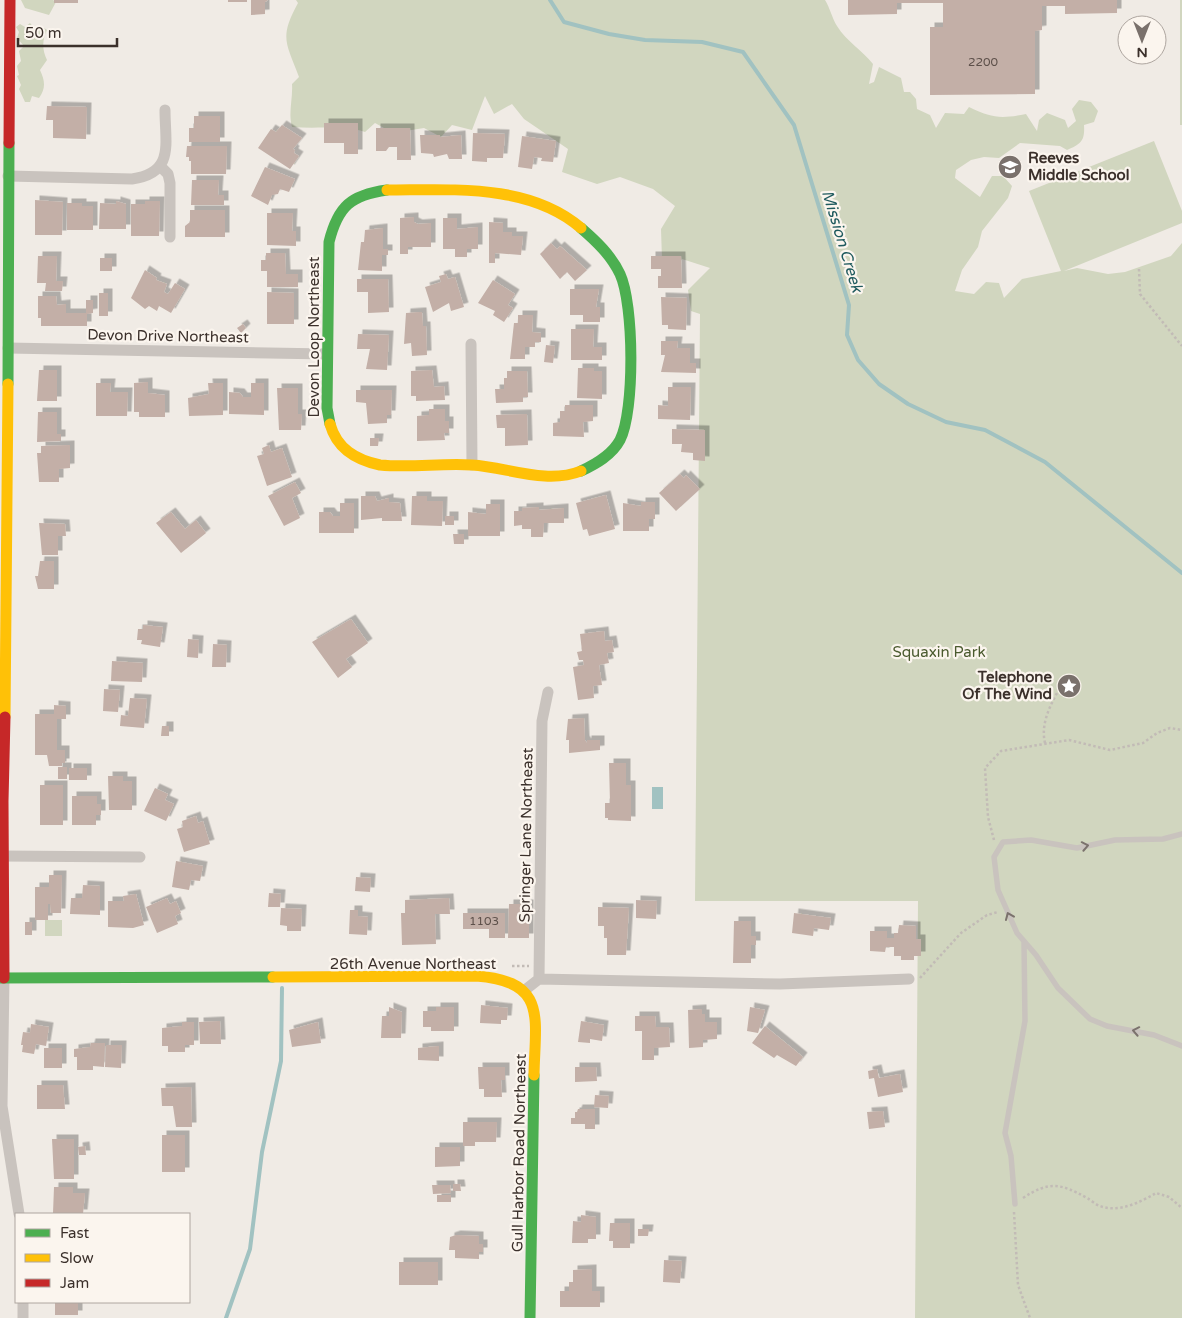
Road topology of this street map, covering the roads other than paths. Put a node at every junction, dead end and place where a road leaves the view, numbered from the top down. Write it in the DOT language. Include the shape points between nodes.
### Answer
graph roads {
  1 [pos="10,0"];
  2 [pos="165,110"];
  3 [pos="160,166"];
  4 [pos="8,176"];
  5 [pos="170,236"];
  6 [pos="4,314"];
  7 [pos="471,344"];
  8 [pos="8,348"];
  9 [pos="327,354"];
  10 [pos="472,465"];
  11 [pos="4,663"];
  12 [pos="548,692"];
  13 [pos="1182,834"];
  14 [pos="2,856"];
  15 [pos="140,856"];
  16 [pos="1024,942"];
  17 [pos="2,978"];
  18 [pos="538,979"];
  19 [pos="909,979"];
  20 [pos="525,990"];
  21 [pos="1182,1046"];
  22 [pos="1015,1204"];
  23 [pos="19,1213"];
  24 [pos="23,1303"];
  25 [pos="23,1318"];
  26 [pos="530,1318"];
  1 -- 4 [label="street"];
  2 -- 3 [label="street" via="165,153"];
  3 -- 4 [label="street" via="152,175 132,179"];
  3 -- 5 [label="street" via="168,174 170,183"];
  4 -- 6 [label="street"];
  6 -- 8 [label="street"];
  7 -- 10 [label="street"];
  8 -- 9 [label="street, Devon Drive Northeast"];
  8 -- 11 [label="street"];
  9 -- 10 [label="street, Devon Loop Northeast" via="329,421 337,442 354,457 381,465"];
  9 -- 10 [label="street, Devon Loop Northeast" via="331,228 340,210 357,196 387,190 492,192 528,199 570,219 590,234 617,267 624,284 629,324 628,396 620,442 597,463 573,474 550,476"];
  11 -- 14 [label="street"];
  12 -- 18 [label="street, Springer Lane Northeast" via="542,721"];
  16 -- 13 [label="lane, one-way" via="998,890 994,857 1003,842 1031,840 1077,848 1115,840 1162,839"];
  14 -- 15 [label="street"];
  14 -- 17 [label="street"];
  21 -- 16 [label="lane, one-way" via="1154,1035 1107,1026 1090,1019 1058,988"];
  16 -- 22 [label="lane" via="1025,1021 1005,1133 1011,1156"];
  17 -- 20 [label="street, 26th Avenue Northeast" via="476,976 513,981"];
  17 -- 23 [label="street" via="2,1106"];
  18 -- 19 [label="street" via="780,984"];
  18 -- 20 [label="street"];
  20 -- 26 [label="street, Gull Harbor Road Northeast" via="532,1002 536,1031"];
  24 -- 25 [label="street"];
}
